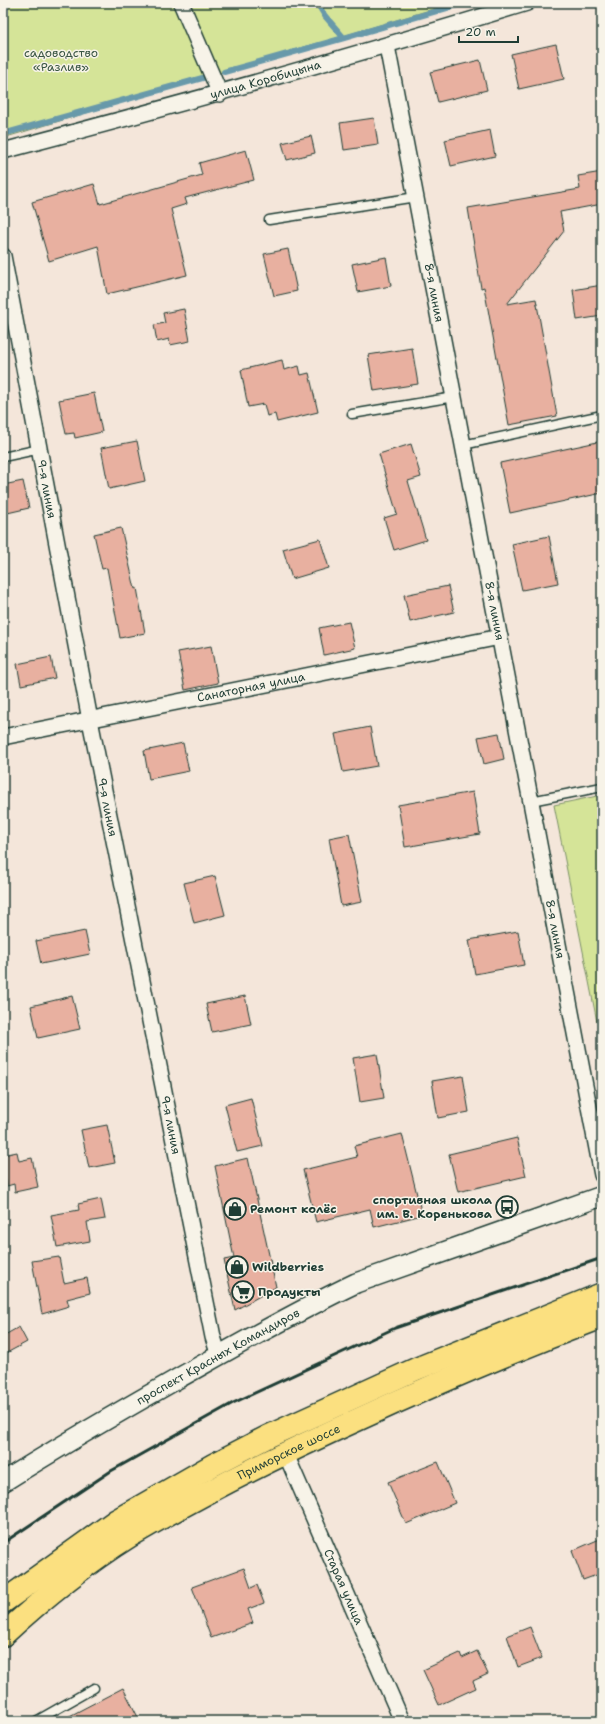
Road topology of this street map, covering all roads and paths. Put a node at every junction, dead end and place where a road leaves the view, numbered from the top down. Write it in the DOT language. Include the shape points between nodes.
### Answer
graph roads {
  1 [pos="181,3"];
  2 [pos="527,3"];
  3 [pos="388,46"];
  4 [pos="220,94"];
  5 [pos="3,151"];
  6 [pos="416,197"];
  7 [pos="269,220"];
  8 [pos="3,256"];
  9 [pos="454,397"];
  10 [pos="352,414"];
  11 [pos="602,414"];
  12 [pos="463,445"];
  13 [pos="40,448"];
  14 [pos="3,457"];
  15 [pos="500,637"];
  16 [pos="90,720"];
  17 [pos="3,737"];
  18 [pos="602,787"];
  19 [pos="531,801"];
  20 [pos="602,1175"];
  21 [pos="602,1196"];
  22 [pos="602,1294"];
  23 [pos="602,1317"];
  24 [pos="219,1356"];
  25 [pos="286,1452"];
  26 [pos="3,1482"];
  27 [pos="3,1602"];
  28 [pos="3,1635"];
  29 [pos="94,1688"];
  30 [pos="36,1721"];
  31 [pos="402,1721"];
  1 -- 4 [label="street"];
  2 -- 3 [label="street, улица Коробицына"];
  3 -- 4 [label="street, улица Коробицына"];
  3 -- 6 [label="street, 8-я линия"];
  4 -- 5 [label="street, улица Коробицына"];
  6 -- 7 [label="lane"];
  6 -- 9 [label="street, 8-я линия"];
  8 -- 13 [label="street, 9-я линия"];
  9 -- 10 [label="lane"];
  9 -- 12 [label="street, 8-я линия"];
  11 -- 12 [label="lane"];
  12 -- 15 [label="street, 8-я линия"];
  13 -- 14 [label="lane"];
  13 -- 16 [label="street, 9-я линия"];
  15 -- 16 [label="street, Санаторная улица"];
  15 -- 19 [label="street, 8-я линия"];
  16 -- 17 [label="street, Санаторная улица"];
  16 -- 24 [label="street, 9-я линия" via="211,1330"];
  18 -- 19 [label="lane"];
  19 -- 20 [label="street, 8-я линия"];
  21 -- 24 [label="street, проспект Красных Командиров" via="356,1283"];
  22 -- 27 [label="highway, Приморское шоссе" via="416,1369 213,1465 117,1520"];
  23 -- 25 [label="highway, Приморское шоссе" via="431,1386"];
  24 -- 26 [label="street, проспект Красных Командиров"];
  25 -- 28 [label="highway, Приморское шоссе" via="129,1537 60,1586"];
  25 -- 31 [label="street, Старая улица"];
  29 -- 30 [label="lane"];
}
